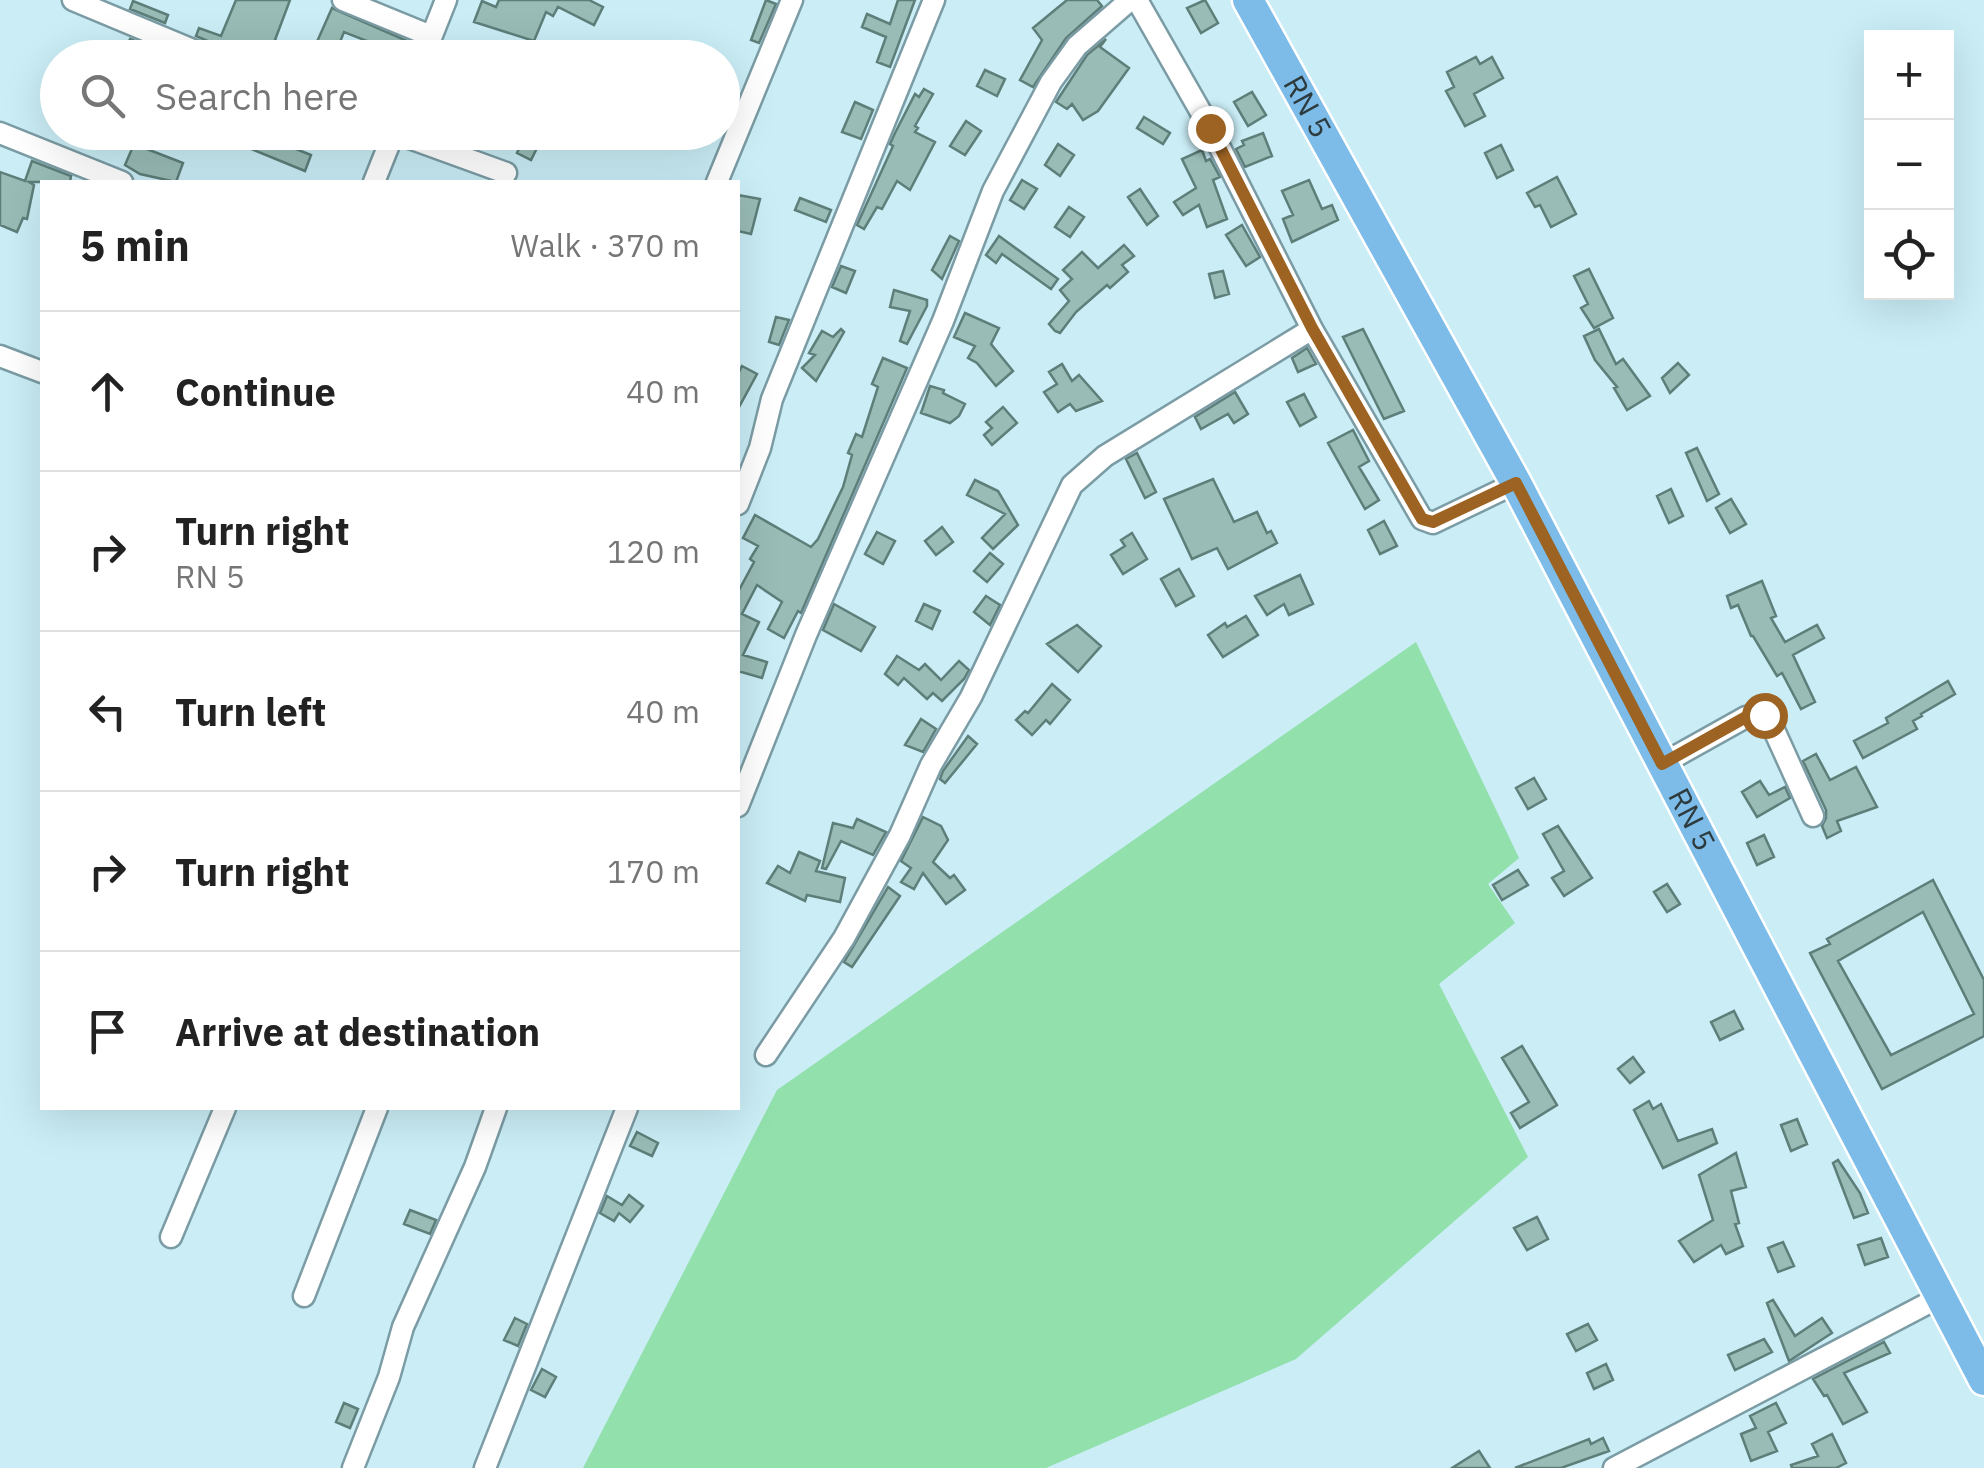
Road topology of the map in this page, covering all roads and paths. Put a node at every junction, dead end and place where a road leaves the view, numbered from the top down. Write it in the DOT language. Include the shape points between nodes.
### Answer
graph roads {
  1 [pos="72,0"];
  2 [pos="343,0"];
  3 [pos="446,0"];
  4 [pos="934,0"];
  5 [pos="1133,0"];
  6 [pos="1248,0"];
  7 [pos="788,1"];
  8 [pos="431,36"];
  9 [pos="169,40"];
  10 [pos="430,40"];
  11 [pos="740,123"];
  12 [pos="0,134"];
  13 [pos="40,150"];
  14 [pos="41,150"];
  15 [pos="386,150"];
  16 [pos="441,150"];
  17 [pos="730,150"];
  18 [pos="506,173"];
  19 [pos="117,180"];
  20 [pos="375,180"];
  21 [pos="718,180"];
  22 [pos="1312,328"];
  23 [pos="0,356"];
  24 [pos="40,371"];
  25 [pos="1516,483"];
  26 [pos="740,499"];
  27 [pos="1662,764"];
  28 [pos="740,801"];
  29 [pos="1813,816"];
  30 [pos="766,1055"];
  31 [pos="224,1110"];
  32 [pos="375,1110"];
  33 [pos="495,1110"];
  34 [pos="626,1110"];
  35 [pos="171,1237"];
  36 [pos="304,1296"];
  37 [pos="1938,1298"];
  38 [pos="1984,1380"];
  39 [pos="353,1468"];
  40 [pos="485,1468"];
  41 [pos="1614,1468"];
  1 -- 9 [label="street"];
  2 -- 8 [label="street"];
  3 -- 8 [label="street"];
  4 -- 26 [label="street" via="772,399"];
  5 -- 22 [label="street" via="1210,128"];
  5 -- 28 [label="street" via="1077,46 993,191"];
  6 -- 25 [label="main road, RN 5 / RN 5"];
  7 -- 11 [label="street"];
  8 -- 10 [label="street"];
  12 -- 13 [label="street"];
  14 -- 19 [label="street"];
  15 -- 20 [label="street"];
  16 -- 18 [label="street"];
  17 -- 21 [label="street"];
  22 -- 25 [label="street" via="1426,522"];
  22 -- 30 [label="street" via="1105,456 1072,485 971,697 844,938"];
  23 -- 24 [label="street"];
  25 -- 27 [label="main road, RN 5 / RN 5"];
  27 -- 29 [label="street" via="1746,717 1764,715"];
  27 -- 37 [label="main road, RN 5 / RN 5"];
  31 -- 35 [label="street"];
  32 -- 36 [label="street"];
  33 -- 39 [label="street" via="403,1327"];
  34 -- 40 [label="street"];
  37 -- 38 [label="main road, RN 5 / RN 5"];
  37 -- 41 [label="street"];
}
